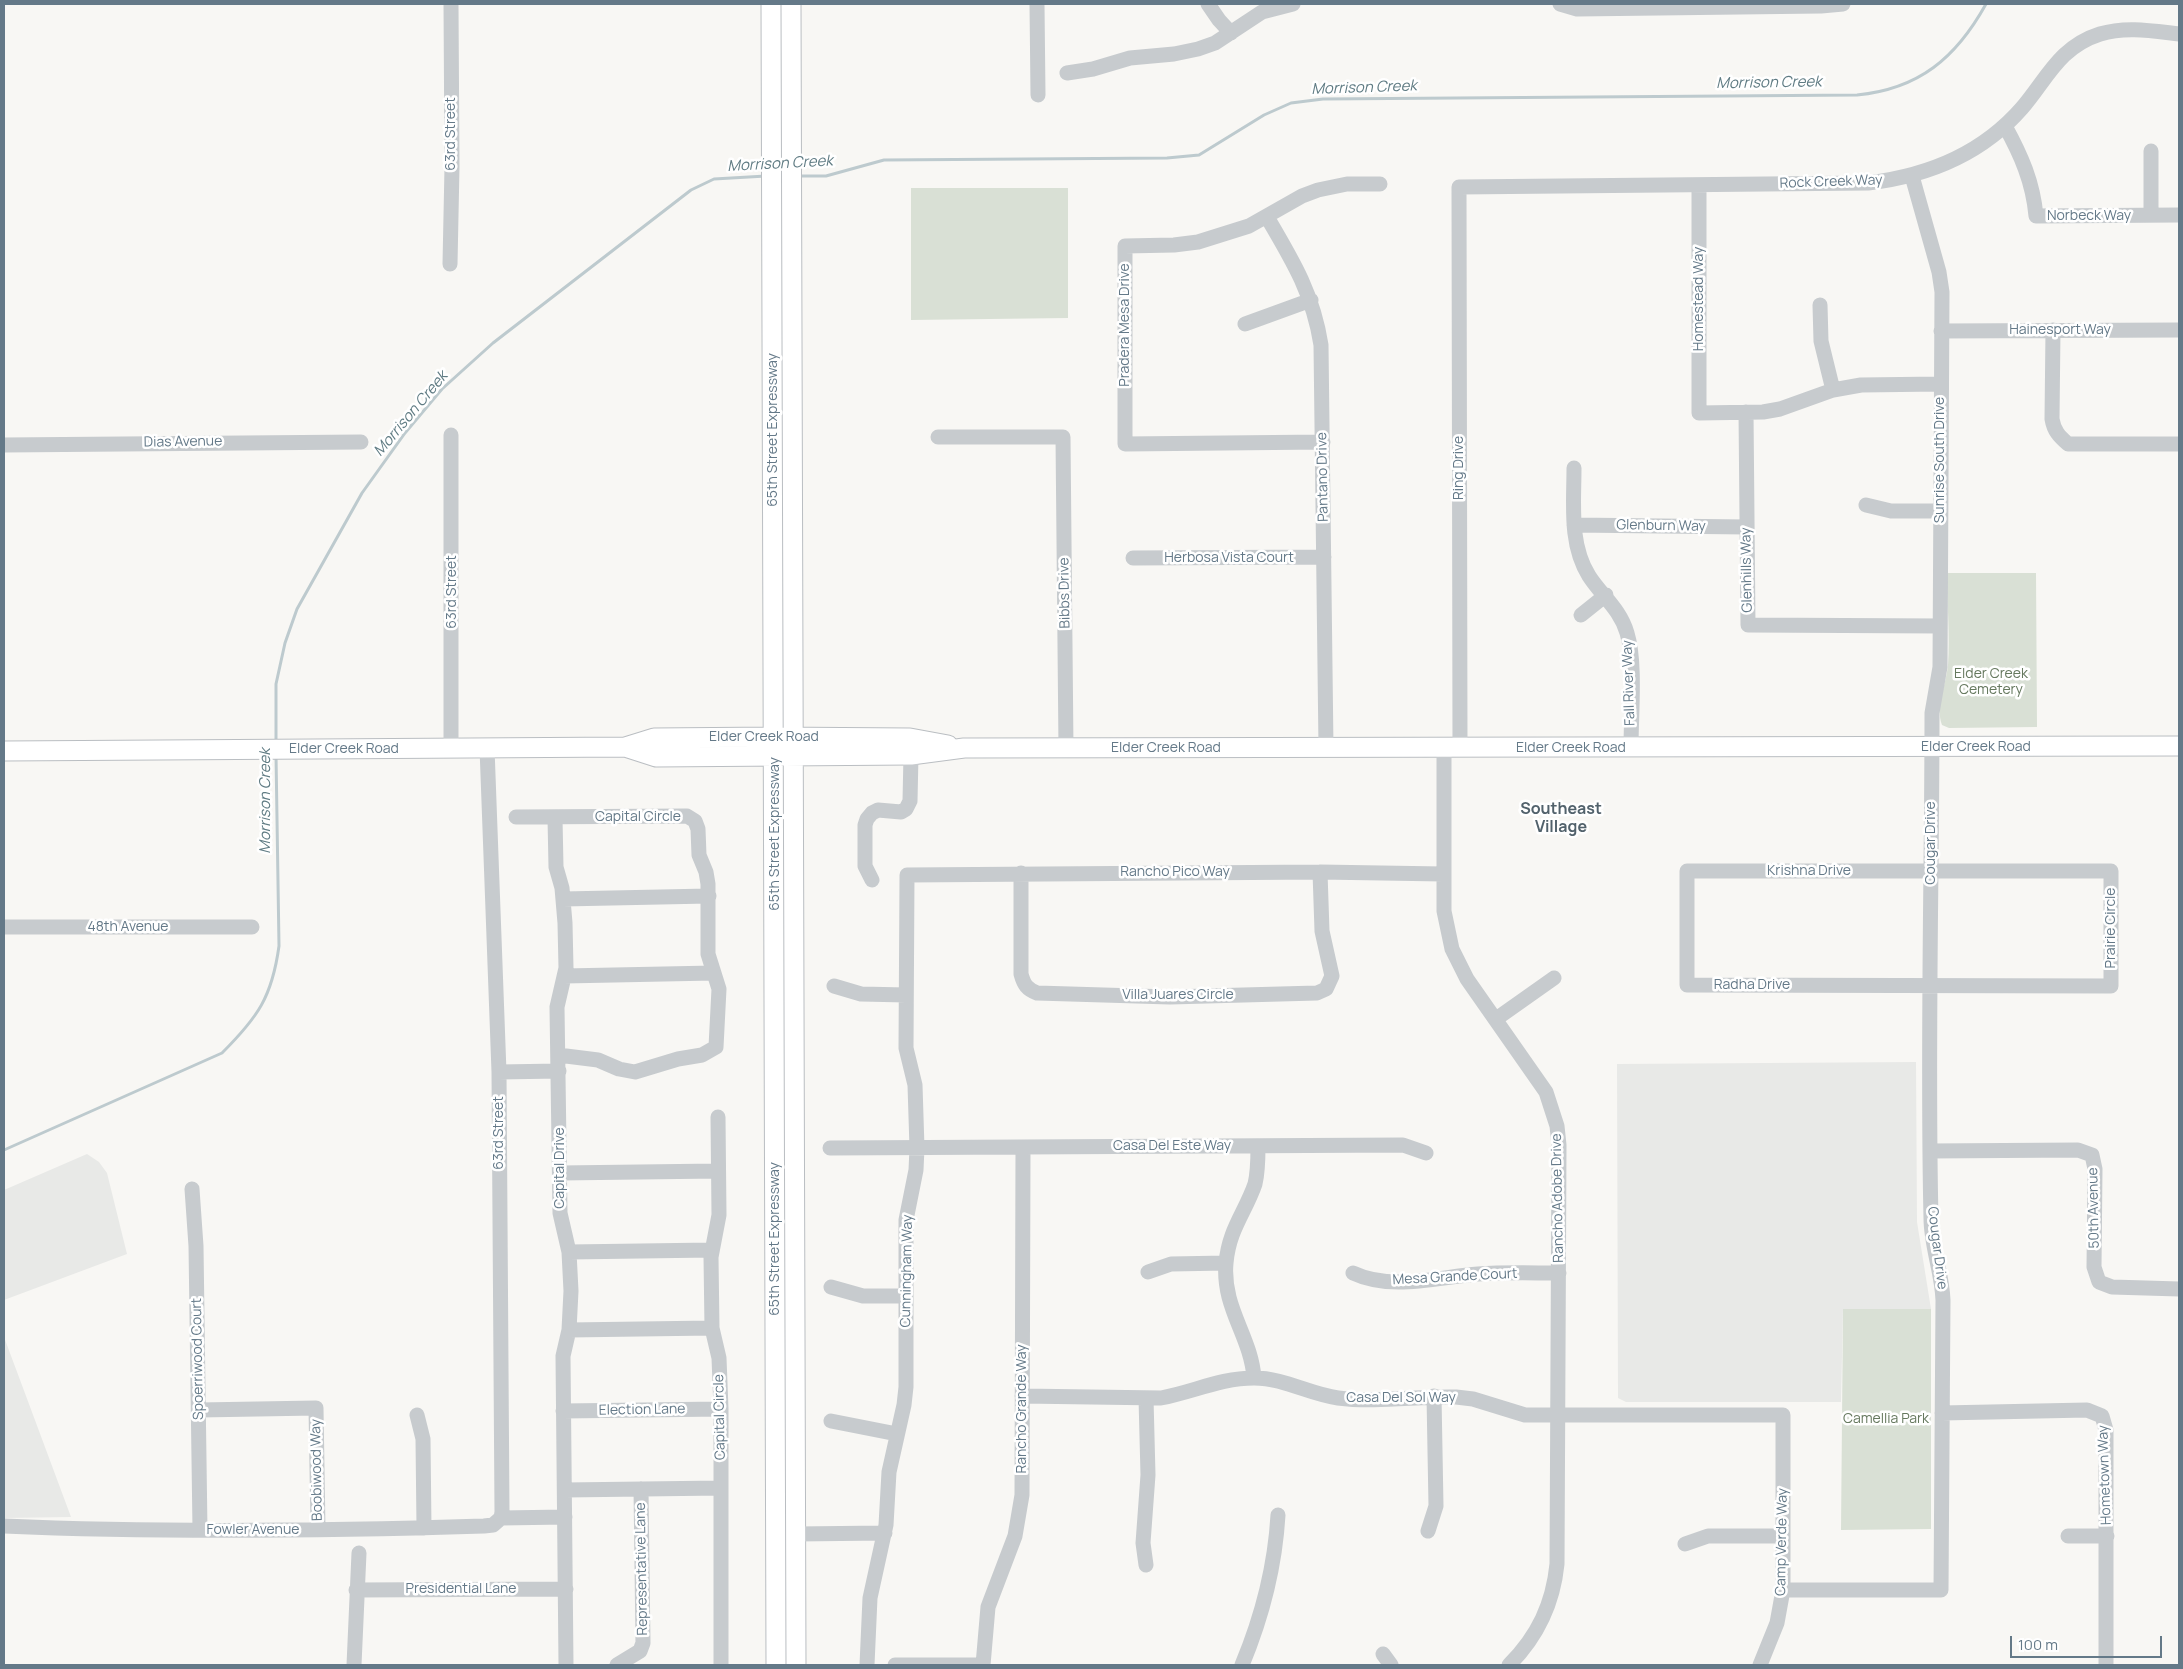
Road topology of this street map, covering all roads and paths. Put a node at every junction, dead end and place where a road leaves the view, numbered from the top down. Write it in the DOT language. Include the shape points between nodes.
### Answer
graph roads {
  1 [pos="451,4"];
  2 [pos="772,4"];
  3 [pos="790,4"];
  4 [pos="1037,4"];
  5 [pos="1208,4"];
  6 [pos="1293,4"];
  7 [pos="1560,4"];
  8 [pos="1842,4"];
  9 [pos="1686,6"];
  10 [pos="1231,33"];
  11 [pos="2179,34"];
  12 [pos="1067,73"];
  13 [pos="1038,95"];
  14 [pos="2005,126"];
  15 [pos="2152,151"];
  16 [pos="782,156"];
  17 [pos="1912,176"];
  18 [pos="1380,184"];
  19 [pos="1699,185"];
  20 [pos="1459,187"];
  21 [pos="2152,215"];
  22 [pos="2179,215"];
  23 [pos="1267,217"];
  24 [pos="450,264"];
  25 [pos="1311,300"];
  26 [pos="1820,304"];
  27 [pos="1245,324"];
  28 [pos="2053,330"];
  29 [pos="2179,330"];
  30 [pos="1940,331"];
  31 [pos="1940,384"];
  32 [pos="1833,390"];
  33 [pos="1746,412"];
  34 [pos="451,435"];
  35 [pos="938,437"];
  36 [pos="362,442"];
  37 [pos="1323,442"];
  38 [pos="2179,444"];
  39 [pos="4,445"];
  40 [pos="1574,468"];
  41 [pos="1866,505"];
  42 [pos="1940,511"];
  43 [pos="1574,525"];
  44 [pos="1747,527"];
  45 [pos="1324,557"];
  46 [pos="1133,558"];
  47 [pos="1606,596"];
  48 [pos="1581,615"];
  49 [pos="1940,626"];
  50 [pos="774,737"];
  51 [pos="794,737"];
  52 [pos="2179,746"];
  53 [pos="625,747"];
  54 [pos="1631,747"];
  55 [pos="1932,747"];
  56 [pos="452,748"];
  57 [pos="488,748"];
  58 [pos="964,748"];
  59 [pos="1326,748"];
  60 [pos="1452,748"];
  61 [pos="1066,749"];
  62 [pos="4,751"];
  63 [pos="911,755"];
  64 [pos="775,757"];
  65 [pos="794,757"];
  66 [pos="516,817"];
  67 [pos="554,818"];
  68 [pos="1687,871"];
  69 [pos="1931,871"];
  70 [pos="1320,872"];
  71 [pos="1021,873"];
  72 [pos="1443,874"];
  73 [pos="907,875"];
  74 [pos="872,880"];
  75 [pos="709,896"];
  76 [pos="563,899"];
  77 [pos="252,926"];
  78 [pos="4,927"];
  79 [pos="714,973"];
  80 [pos="564,976"];
  81 [pos="1554,978"];
  82 [pos="834,986"];
  83 [pos="1931,986"];
  84 [pos="906,994"];
  85 [pos="1496,1020"];
  86 [pos="558,1055"];
  87 [pos="559,1071"];
  88 [pos="499,1072"];
  89 [pos="718,1117"];
  90 [pos="1258,1146"];
  91 [pos="1023,1147"];
  92 [pos="830,1148"];
  93 [pos="917,1148"];
  94 [pos="1930,1151"];
  95 [pos="1426,1153"];
  96 [pos="718,1171"];
  97 [pos="560,1173"];
  98 [pos="192,1189"];
  99 [pos="712,1250"];
  100 [pos="568,1252"];
  101 [pos="1226,1263"];
  102 [pos="1148,1272"];
  103 [pos="1353,1273"];
  104 [pos="1559,1273"];
  105 [pos="831,1287"];
  106 [pos="2179,1289"];
  107 [pos="906,1296"];
  108 [pos="712,1328"];
  109 [pos="569,1330"];
  110 [pos="1254,1378"];
  111 [pos="1022,1396"];
  112 [pos="1434,1396"];
  113 [pos="1146,1398"];
  114 [pos="721,1409"];
  115 [pos="198,1410"];
  116 [pos="563,1411"];
  117 [pos="1942,1413"];
  118 [pos="417,1415"];
  119 [pos="1783,1415"];
  120 [pos="1558,1416"];
  121 [pos="831,1421"];
  122 [pos="897,1434"];
  123 [pos="721,1488"];
  124 [pos="641,1489"];
  125 [pos="565,1490"];
  126 [pos="1278,1514"];
  127 [pos="565,1517"];
  128 [pos="501,1518"];
  129 [pos="4,1526"];
  130 [pos="424,1528"];
  131 [pos="318,1529"];
  132 [pos="200,1530"];
  133 [pos="1428,1531"];
  134 [pos="885,1533"];
  135 [pos="796,1534"];
  136 [pos="1783,1536"];
  137 [pos="2068,1536"];
  138 [pos="2107,1536"];
  139 [pos="1685,1544"];
  140 [pos="359,1553"];
  141 [pos="1146,1565"];
  142 [pos="566,1589"];
  143 [pos="356,1590"];
  144 [pos="1783,1590"];
  145 [pos="354,1665"];
  146 [pos="566,1665"];
  147 [pos="617,1665"];
  148 [pos="721,1665"];
  149 [pos="776,1665"];
  150 [pos="796,1665"];
  151 [pos="867,1665"];
  152 [pos="895,1665"];
  153 [pos="976,1665"];
  154 [pos="983,1665"];
  155 [pos="1242,1665"];
  156 [pos="1509,1665"];
  157 [pos="1760,1665"];
  158 [pos="2106,1665"];
  1 -- 24 [label="street, 63rd Street"];
  2 -- 16 [label="main road, 65th Street Expressway"];
  3 -- 16 [label="main road, 65th Street Expressway"];
  4 -- 13 [label="street"];
  5 -- 10 [label="street"];
  6 -- 10 [label="street" via="1262,12"];
  7 -- 9 [label="street" via="1577,9"];
  8 -- 9 [label="street"];
  10 -- 12 [label="street" via="1215,43 1186,52 1130,58"];
  11 -- 14 [label="street, Rock Creek Way" via="2132,29 2114,30 2088,39 2061,57"];
  14 -- 17 [label="street, Rock Creek Way" via="1957,159"];
  14 -- 21 [label="street, Norbeck Way" via="2025,165 2036,216"];
  15 -- 21 [label="street"];
  16 -- 50 [label="main road, 65th Street Expressway" via="773,195"];
  16 -- 51 [label="main road, 65th Street Expressway" via="792,194"];
  17 -- 19 [label="street, Rock Creek Way" via="1868,183"];
  17 -- 30 [label="street, Sunrise South Drive" via="1939,272 1942,292"];
  18 -- 23 [label="street, Pradera Mesa Drive" via="1347,184 1318,190"];
  19 -- 20 [label="street, Rock Creek Way"];
  19 -- 33 [label="street, Homestead Way" via="1699,413"];
  20 -- 60 [label="street, Ring Drive"];
  21 -- 22 [label="street, Norbeck Way"];
  23 -- 25 [label="street, Pantano Drive"];
  23 -- 37 [label="street, Pradera Mesa Drive" via="1226,235 1198,242 1125,246 1125,444"];
  25 -- 27 [label="street"];
  25 -- 37 [label="street, Pantano Drive" via="1321,345"];
  26 -- 32 [label="street" via="1821,341"];
  28 -- 29 [label="street, Hainesport Way"];
  28 -- 30 [label="street, Hainesport Way"];
  28 -- 38 [label="street" via="2052,419 2060,437 2068,444"];
  30 -- 31 [label="street, Sunrise South Drive"];
  31 -- 32 [label="street" via="1861,385"];
  31 -- 42 [label="street, Sunrise South Drive"];
  32 -- 33 [label="street" via="1780,409"];
  33 -- 44 [label="street, Glenhills Way"];
  34 -- 56 [label="street, 63rd Street"];
  35 -- 61 [label="street, Bibbs Drive" via="1063,437"];
  36 -- 39 [label="street, Dias Avenue"];
  37 -- 45 [label="street, Pantano Drive"];
  40 -- 43 [label="street, Fall River Way"];
  41 -- 42 [label="street" via="1891,511"];
  42 -- 49 [label="street, Sunrise South Drive"];
  43 -- 44 [label="street, Glenburn Way"];
  43 -- 47 [label="street, Fall River Way" via="1584,565"];
  44 -- 49 [label="street, Glenhills Way" via="1748,625"];
  45 -- 46 [label="street, Herbosa Vista Court"];
  45 -- 59 [label="street, Pantano Drive"];
  47 -- 48 [label="street"];
  47 -- 54 [label="street, Fall River Way" via="1623,622 1630,646"];
  49 -- 55 [label="street, Sunrise South Drive" via="1940,667 1932,713"];
  50 -- 51 [label="main road, Elder Creek Road"];
  50 -- 53 [label="main road, Elder Creek Road" via="654,738"];
  50 -- 64 [label="main road, 65th Street Expressway"];
  51 -- 58 [label="main road, Elder Creek Road" via="910,738"];
  51 -- 65 [label="main road, 65th Street Expressway"];
  52 -- 55 [label="main road, Elder Creek Road"];
  53 -- 57 [label="main road, Elder Creek Road"];
  53 -- 64 [label="main road, Elder Creek Road" via="656,757"];
  54 -- 55 [label="main road, Elder Creek Road"];
  54 -- 60 [label="main road, Elder Creek Road"];
  55 -- 69 [label="street, Cougar Drive"];
  56 -- 57 [label="main road, Elder Creek Road"];
  56 -- 62 [label="main road, Elder Creek Road"];
  57 -- 88 [label="street, 63rd Street"];
  58 -- 61 [label="main road, Elder Creek Road"];
  58 -- 63 [label="main road, Elder Creek Road"];
  59 -- 60 [label="main road, Elder Creek Road"];
  59 -- 61 [label="main road, Elder Creek Road"];
  60 -- 72 [label="street, Rancho Adobe Drive"];
  63 -- 65 [label="main road, Elder Creek Road"];
  63 -- 74 [label="street" via="908,805 901,812 882,810 872,813 865,825 865,866"];
  64 -- 65 [label="main road, Elder Creek Road"];
  64 -- 149 [label="main road, 65th Street Expressway"];
  65 -- 135 [label="main road, 65th Street Expressway"];
  66 -- 67 [label="street, Capital Circle"];
  67 -- 75 [label="street, Capital Circle" via="687,816 695,821 698,829 699,855 706,872"];
  67 -- 76 [label="street, Capital Drive" via="556,867"];
  68 -- 69 [label="street, Krishna Drive"];
  68 -- 83 [label="street, Radha Drive" via="1687,985"];
  69 -- 83 [label="street, Cougar Drive"];
  69 -- 83 [label="street, Prairie Circle" via="2111,871 2111,986"];
  70 -- 71 [label="street, Rancho Pico Way"];
  70 -- 71 [label="street, Villa Juares Circle" via="1322,931 1332,976 1326,989 1317,993 1170,997 1037,994 1030,991 1020,974"];
  70 -- 72 [label="street, Rancho Pico Way"];
  71 -- 73 [label="street, Rancho Pico Way"];
  72 -- 85 [label="street, Rancho Adobe Drive" via="1444,911 1452,949 1467,979"];
  73 -- 84 [label="street, Cunningham Way"];
  75 -- 76 [label="street"];
  75 -- 79 [label="street, Capital Circle" via="708,954"];
  76 -- 80 [label="street, Capital Drive"];
  77 -- 78 [label="street, 48th Avenue"];
  79 -- 80 [label="street"];
  79 -- 86 [label="street, Capital Circle" via="719,989 716,1047 702,1055 635,1072 619,1070 598,1060"];
  80 -- 86 [label="street, Capital Drive" via="557,1007"];
  81 -- 85 [label="street"];
  82 -- 84 [label="street" via="861,994"];
  83 -- 94 [label="street, Cougar Drive"];
  84 -- 93 [label="street, Cunningham Way" via="906,1048 916,1085"];
  85 -- 104 [label="street, Rancho Adobe Drive" via="1540,1081 1557,1126"];
  86 -- 87 [label="street, Capital Drive"];
  87 -- 88 [label="street"];
  87 -- 97 [label="street, Capital Drive"];
  88 -- 128 [label="street, 63rd Street"];
  89 -- 96 [label="street, Capital Circle"];
  90 -- 91 [label="street, Casa Del Este Way"];
  90 -- 95 [label="street, Casa Del Este Way" via="1403,1145"];
  90 -- 101 [label="street" via="1255,1183 1236,1222"];
  91 -- 93 [label="street, Casa Del Este Way"];
  91 -- 111 [label="street, Rancho Grande Way"];
  92 -- 93 [label="street, Casa Del Este Way"];
  93 -- 107 [label="street, Cunningham Way" via="906,1220"];
  94 -- 106 [label="street, 50th Avenue" via="2078,1150 2092,1155 2095,1169 2094,1267 2099,1282 2112,1287"];
  94 -- 117 [label="street, Cougar Drive" via="1931,1220 1942,1288"];
  96 -- 97 [label="street"];
  96 -- 99 [label="street, Capital Circle" via="719,1215"];
  97 -- 100 [label="street, Capital Drive" via="561,1220"];
  98 -- 115 [label="street, Spoerriwood Court"];
  99 -- 100 [label="street"];
  99 -- 108 [label="street, Capital Circle"];
  100 -- 109 [label="street, Capital Drive"];
  101 -- 102 [label="street" via="1171,1264"];
  101 -- 110 [label="street" via="1228,1298 1250,1354"];
  103 -- 104 [label="street, Mesa Grande Court" via="1377,1281 1432,1280 1489,1273"];
  104 -- 120 [label="street, Rancho Adobe Drive"];
  105 -- 107 [label="street" via="863,1296"];
  107 -- 122 [label="street, Cunningham Way" via="906,1387"];
  108 -- 109 [label="street"];
  108 -- 114 [label="street, Capital Circle" via="719,1358"];
  109 -- 116 [label="street, Capital Drive" via="563,1356"];
  110 -- 112 [label="street, Casa Del Sol Way" via="1288,1383 1339,1398"];
  110 -- 113 [label="street, Casa Del Sol Way" via="1230,1379 1179,1395"];
  111 -- 113 [label="street, Casa Del Sol Way"];
  111 -- 154 [label="street, Rancho Grande Way" via="1019,1519 988,1607"];
  112 -- 120 [label="street, Casa Del Sol Way" via="1473,1399 1525,1415"];
  112 -- 133 [label="street" via="1436,1506"];
  113 -- 141 [label="street" via="1148,1475 1143,1543"];
  114 -- 116 [label="street, Election Lane"];
  114 -- 123 [label="street, Capital Circle"];
  115 -- 131 [label="street, Boobiwood Way" via="316,1408"];
  115 -- 132 [label="street, Spoerriwood Court"];
  116 -- 125 [label="street, Capital Drive"];
  117 -- 138 [label="street, Hometown Way" via="2087,1410 2102,1416 2106,1430"];
  117 -- 144 [label="street, Cougar Drive" via="1941,1590"];
  118 -- 130 [label="street" via="423,1439"];
  119 -- 120 [label="street, Casa Del Sol Way"];
  119 -- 136 [label="street, Camp Verde Way"];
  120 -- 156 [label="street, Rancho Adobe Drive" via="1555,1584 1550,1604 1537,1630"];
  121 -- 122 [label="street"];
  122 -- 134 [label="street, Cunningham Way" via="889,1472"];
  123 -- 124 [label="street"];
  123 -- 148 [label="street, Capital Circle"];
  124 -- 125 [label="street"];
  124 -- 147 [label="street, Representative Lane" via="643,1643 640,1652"];
  125 -- 127 [label="street, Capital Drive"];
  126 -- 155 [label="street" via="1268,1590"];
  127 -- 128 [label="street"];
  127 -- 142 [label="street, Capital Drive"];
  128 -- 130 [label="street, Fowler Avenue" via="484,1526"];
  129 -- 132 [label="street, Fowler Avenue" via="111,1531"];
  130 -- 131 [label="street, Fowler Avenue"];
  131 -- 132 [label="street, Fowler Avenue"];
  134 -- 135 [label="street"];
  134 -- 151 [label="street, Cunningham Way" via="870,1598"];
  135 -- 150 [label="main road, 65th Street Expressway"];
  136 -- 139 [label="street" via="1708,1536"];
  136 -- 144 [label="street, Camp Verde Way"];
  137 -- 138 [label="street"];
  138 -- 158 [label="street, Hometown Way"];
  140 -- 143 [label="street"];
  142 -- 143 [label="street, Presidential Lane"];
  142 -- 146 [label="street, Capital Drive"];
  143 -- 145 [label="street"];
  144 -- 157 [label="street, Camp Verde Way" via="1777,1623"];
  152 -- 153 [label="street"];
}
